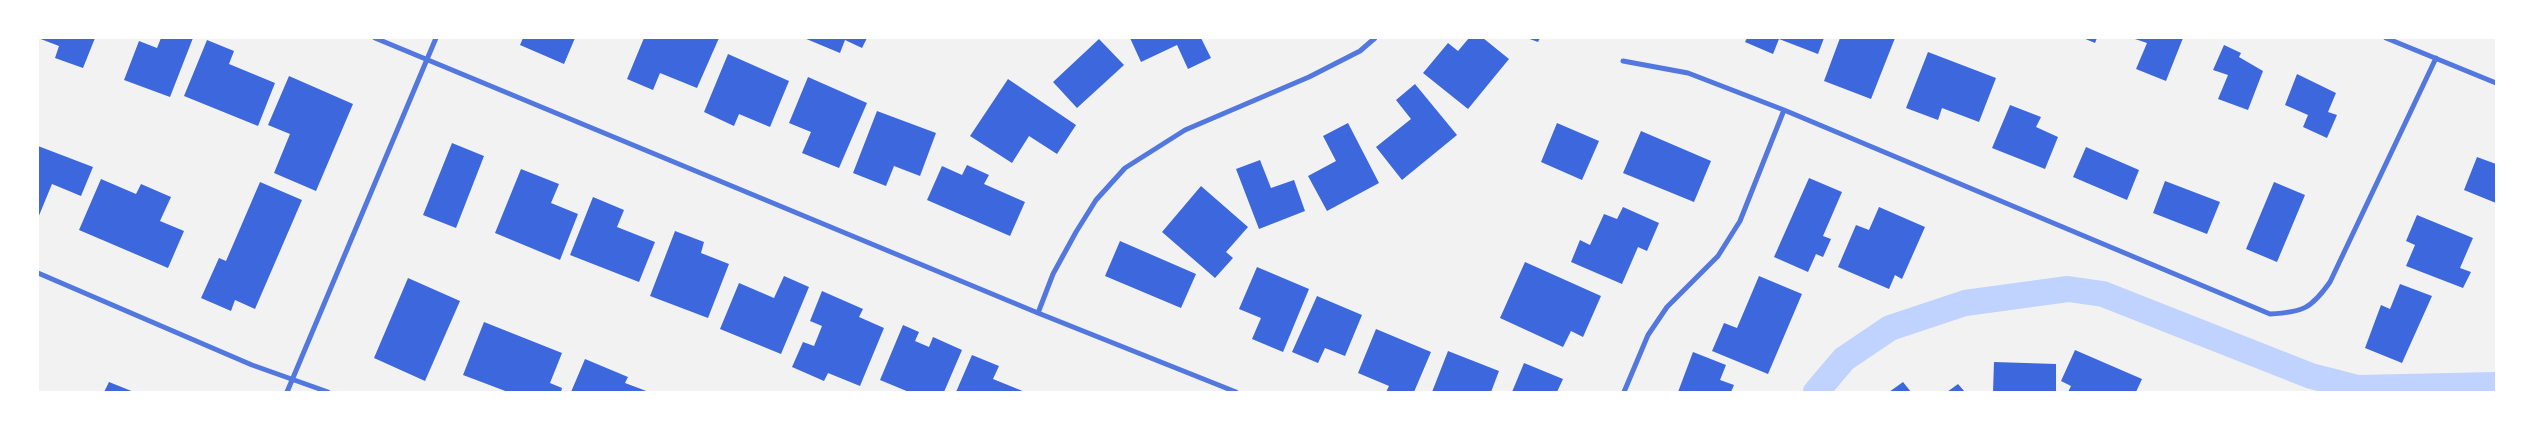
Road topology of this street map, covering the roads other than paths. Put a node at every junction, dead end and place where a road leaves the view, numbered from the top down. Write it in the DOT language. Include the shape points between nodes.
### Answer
graph roads {
  1 [pos="375,38"];
  2 [pos="436,38"];
  3 [pos="1375,38"];
  4 [pos="2386,38"];
  5 [pos="2436,58"];
  6 [pos="428,60"];
  7 [pos="1622,61"];
  8 [pos="2496,83"];
  9 [pos="1784,110"];
  10 [pos="38,273"];
  11 [pos="1038,313"];
  12 [pos="294,378"];
  13 [pos="287,392"];
  14 [pos="328,392"];
  15 [pos="1236,392"];
  16 [pos="1624,392"];
  1 -- 6 [label="street"];
  2 -- 6 [label="street"];
  3 -- 11 [label="street" via="1360,51 1309,77 1185,130 1125,168 1096,200 1076,232 1053,274"];
  4 -- 5 [label="street"];
  5 -- 8 [label="street"];
  5 -- 9 [label="street" via="2330,282 2316,302 2300,310 2270,314"];
  6 -- 11 [label="street"];
  6 -- 12 [label="street"];
  7 -- 9 [label="street" via="1688,73"];
  9 -- 16 [label="street" via="1740,221 1718,256 1667,307 1648,335"];
  10 -- 12 [label="street" via="252,365"];
  11 -- 15 [label="street"];
  12 -- 13 [label="street"];
  12 -- 14 [label="street"];
}
